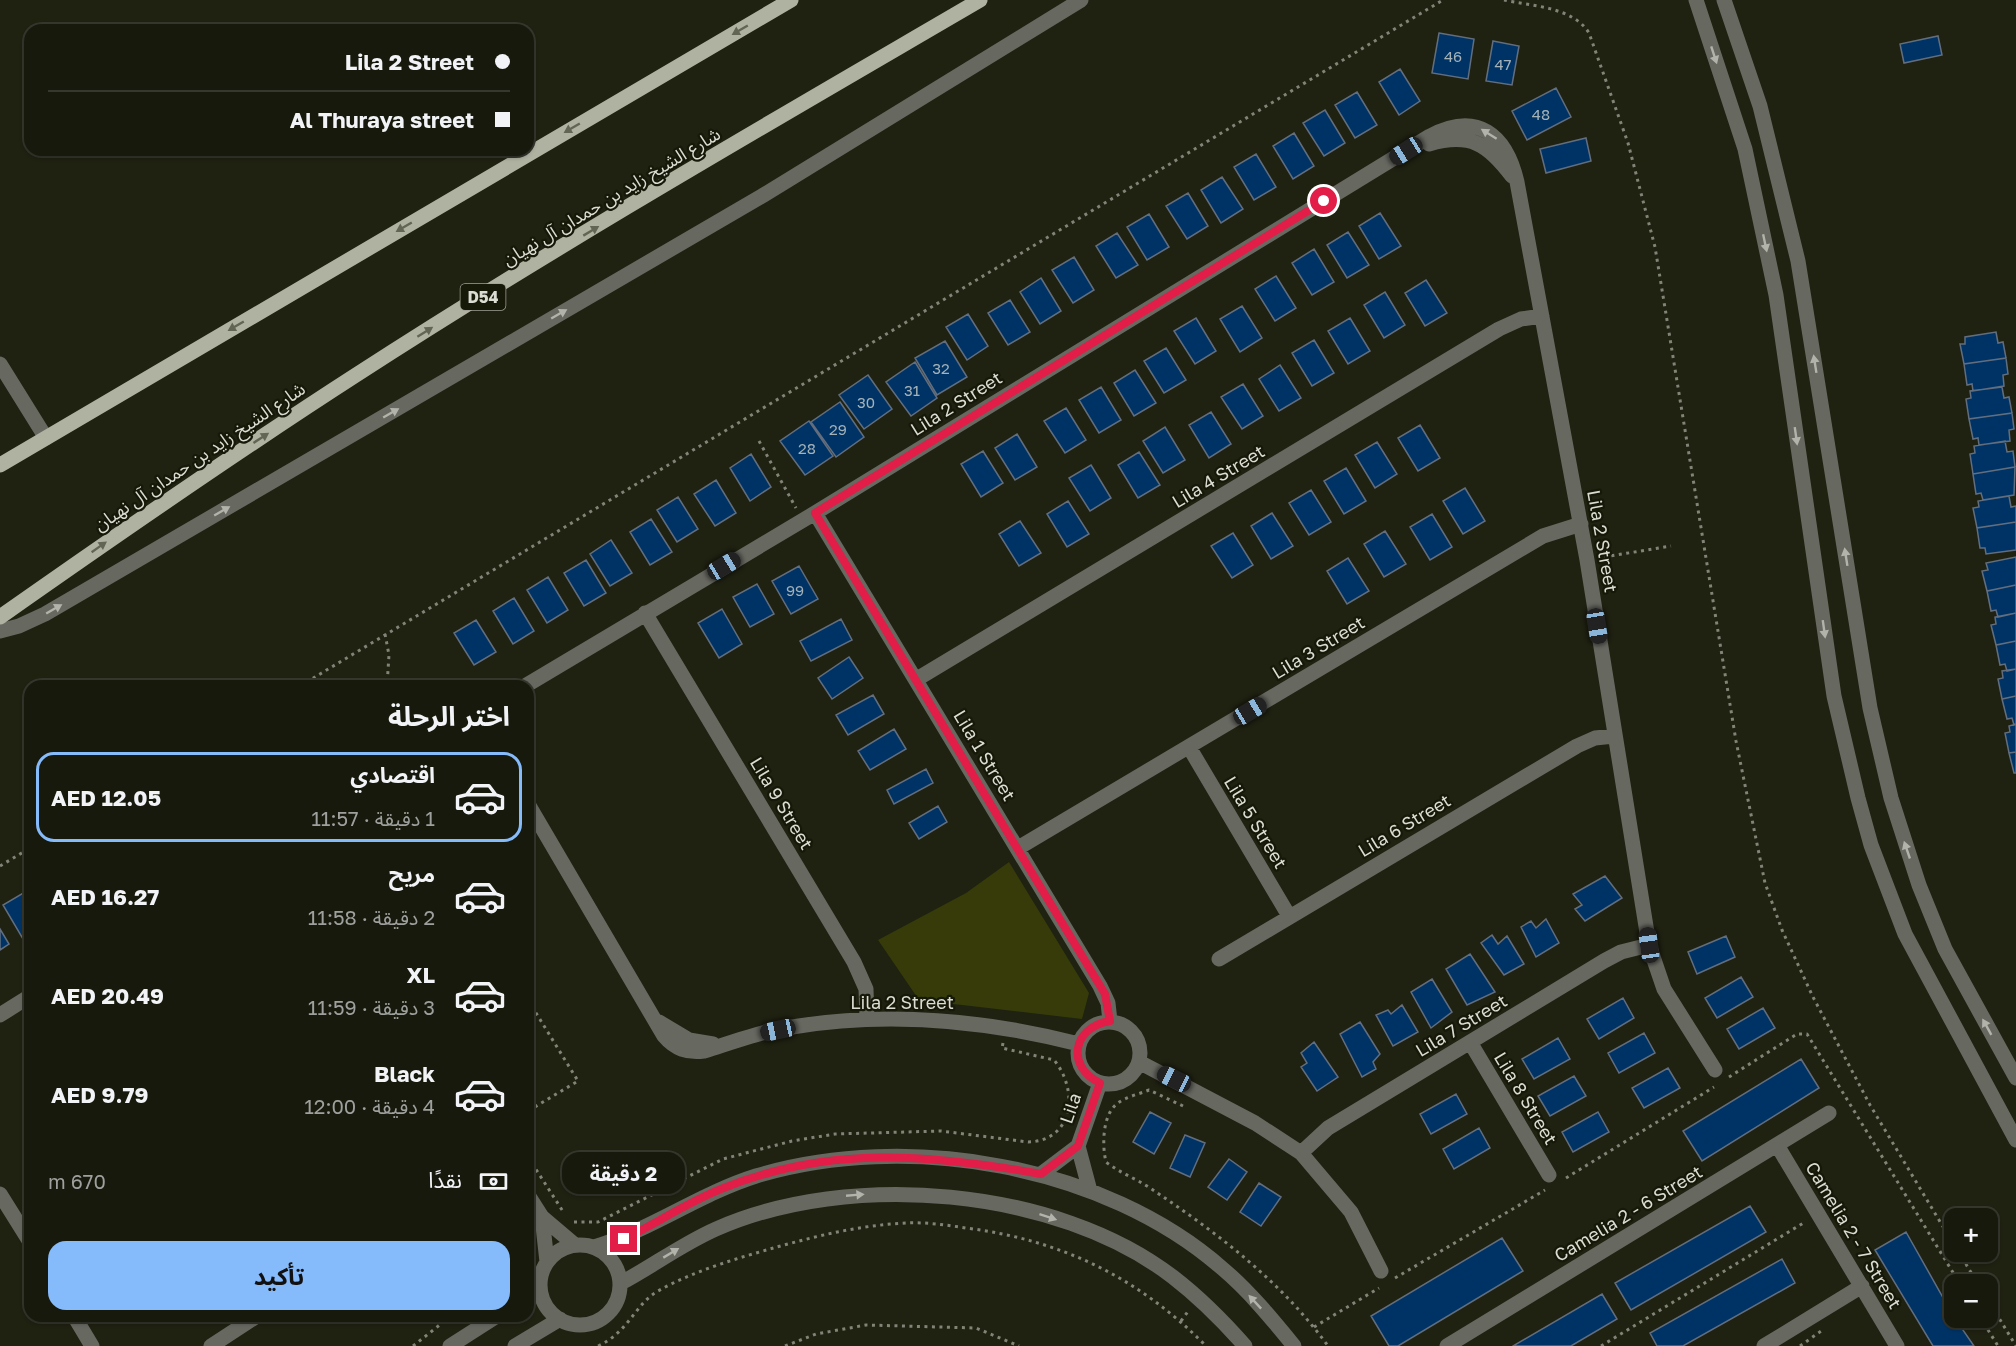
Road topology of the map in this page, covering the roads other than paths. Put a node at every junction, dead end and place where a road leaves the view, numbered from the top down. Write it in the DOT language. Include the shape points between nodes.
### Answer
graph roads {
  1 [pos="791,0"];
  2 [pos="980,0"];
  3 [pos="1081,0"];
  4 [pos="1696,0"];
  5 [pos="1724,0"];
  6 [pos="534,151"];
  7 [pos="526,156"];
  8 [pos="1542,316"];
  9 [pos="0,364"];
  10 [pos="46,438"];
  11 [pos="0,465"];
  12 [pos="809,516"];
  13 [pos="1581,524"];
  14 [pos="645,613"];
  15 [pos="0,617"];
  16 [pos="0,631"];
  17 [pos="917,679"];
  18 [pos="534,681"];
  19 [pos="1614,736"];
  20 [pos="1189,747"];
  21 [pos="534,814"];
  22 [pos="1018,849"];
  23 [pos="1289,916"];
  24 [pos="1649,945"];
  25 [pos="1219,959"];
  26 [pos="24,1000"];
  27 [pos="0,1015"];
  28 [pos="867,1019"];
  29 [pos="1110,1021"];
  30 [pos="1470,1042"];
  31 [pos="1079,1044"];
  32 [pos="1139,1062"];
  33 [pos="1720,1078"];
  34 [pos="2016,1078"];
  35 [pos="1100,1083"];
  36 [pos="1829,1113"];
  37 [pos="2016,1140"];
  38 [pos="1777,1145"];
  39 [pos="1078,1146"];
  40 [pos="1301,1153"];
  41 [pos="1041,1174"];
  42 [pos="1547,1182"];
  43 [pos="1090,1191"];
  44 [pos="0,1194"];
  45 [pos="534,1205"];
  46 [pos="542,1217"];
  47 [pos="24,1227"];
  48 [pos="575,1245"];
  49 [pos="594,1247"];
  50 [pos="547,1262"];
  51 [pos="1386,1278"];
  52 [pos="540,1279"];
  53 [pos="621,1283"];
  54 [pos="534,1286"];
  55 [pos="1862,1286"];
  56 [pos="560,1319"];
  57 [pos="78,1322"];
  58 [pos="248,1322"];
  59 [pos="488,1322"];
  60 [pos="92,1346"];
  61 [pos="211,1346"];
  62 [pos="450,1346"];
  63 [pos="515,1346"];
  64 [pos="1245,1346"];
  65 [pos="1294,1346"];
  66 [pos="1447,1346"];
  67 [pos="1764,1346"];
  68 [pos="1897,1346"];
  1 -- 6 [label="main road, one-way"];
  15 -- 2 [label="main road, شارع الشيخ زايد بن حمدان آل نهيان / D54, one-way" via="171,497 358,374 756,131"];
  16 -- 3 [label="street, one-way" via="45,614 762,196"];
  4 -- 37 [label="street, one-way" via="1744,149 1776,295 1834,696 1857,798 1905,934"];
  34 -- 5 [label="street, one-way" via="1945,949 1918,885 1891,798 1870,708 1798,261 1760,106"];
  7 -- 10 [label="main road, one-way"];
  8 -- 12 [label="street, Lila 2 Street" via="1517,182 1505,148 1480,128 1454,126 1406,151"];
  8 -- 13 [label="street, Lila 2 Street"];
  8 -- 17 [label="street, Lila 4 Street" via="1521,319 1499,329"];
  9 -- 10 [label="street"];
  10 -- 11 [label="main road"];
  12 -- 14 [label="street, Lila 2 Street"];
  12 -- 17 [label="street, Lila 1 Street"];
  13 -- 19 [label="street, Lila 2 Street"];
  13 -- 20 [label="street, Lila 3 Street" via="1543,536"];
  14 -- 18 [label="street, Lila 2 Street"];
  14 -- 28 [label="street, Lila 9 Street" via="854,962 866,989"];
  17 -- 22 [label="street, Lila 1 Street"];
  19 -- 23 [label="street, Lila 6 Street" via="1586,741"];
  19 -- 24 [label="street, Lila 2 Street"];
  20 -- 22 [label="street, Lila 3 Street"];
  20 -- 23 [label="street, Lila 5 Street"];
  21 -- 28 [label="street, Lila 2 Street" via="670,1043 686,1051 704,1051 791,1027"];
  22 -- 29 [label="street, Lila 1 Street" via="1105,994"];
  23 -- 25 [label="street, Lila 6 Street"];
  24 -- 30 [label="street, Lila 7 Street" via="1612,956"];
  24 -- 33 [label="street, Lila 2 Street" via="1664,989"];
  26 -- 27 [label="street"];
  28 -- 31 [label="street, Lila 2 Street" via="971,1022"];
  29 -- 31 [label="street" via="1090,1027"];
  29 -- 32 [label="street" via="1121,1023 1138,1039"];
  30 -- 40 [label="street, Lila 7 Street" via="1328,1128"];
  30 -- 42 [label="street, Lila 8 Street"];
  31 -- 35 [label="street" via="1077,1053 1084,1072"];
  32 -- 35 [label="street" via="1135,1071 1119,1083"];
  32 -- 40 [label="street" via="1255,1123"];
  35 -- 39 [label="street, Lila"];
  36 -- 38 [label="street, Camelia 2 - 6 Street"];
  38 -- 55 [label="street, Camelia 2 - 7 Street"];
  38 -- 66 [label="street, Camelia 2 - 6 Street"];
  39 -- 41 [label="street, Lila"];
  39 -- 43 [label="street, Lila"];
  40 -- 51 [label="street" via="1351,1212"];
  41 -- 43 [label="street"];
  41 -- 49 [label="street" via="945,1160 882,1156 819,1162 720,1189 632,1234"];
  65 -- 43 [label="street, one-way" via="1224,1269 1149,1219"];
  44 -- 47 [label="street"];
  45 -- 46 [label="street"];
  46 -- 48 [label="street"];
  46 -- 50 [label="street"];
  48 -- 49 [label="street"];
  48 -- 50 [label="street" via="554,1254"];
  49 -- 53 [label="street" via="613,1261"];
  50 -- 52 [label="street"];
  52 -- 54 [label="street"];
  52 -- 56 [label="street" via="544,1302"];
  53 -- 56 [label="street" via="612,1310 601,1319 573,1324"];
  53 -- 64 [label="street, one-way" via="716,1229 765,1212 823,1198 869,1194 947,1197 1041,1215 1131,1250 1172,1275"];
  55 -- 67 [label="street"];
  55 -- 68 [label="street, Camelia 2 - 7 Street"];
  56 -- 63 [label="street"];
  57 -- 60 [label="street"];
  58 -- 61 [label="street"];
  59 -- 62 [label="street"];
}
